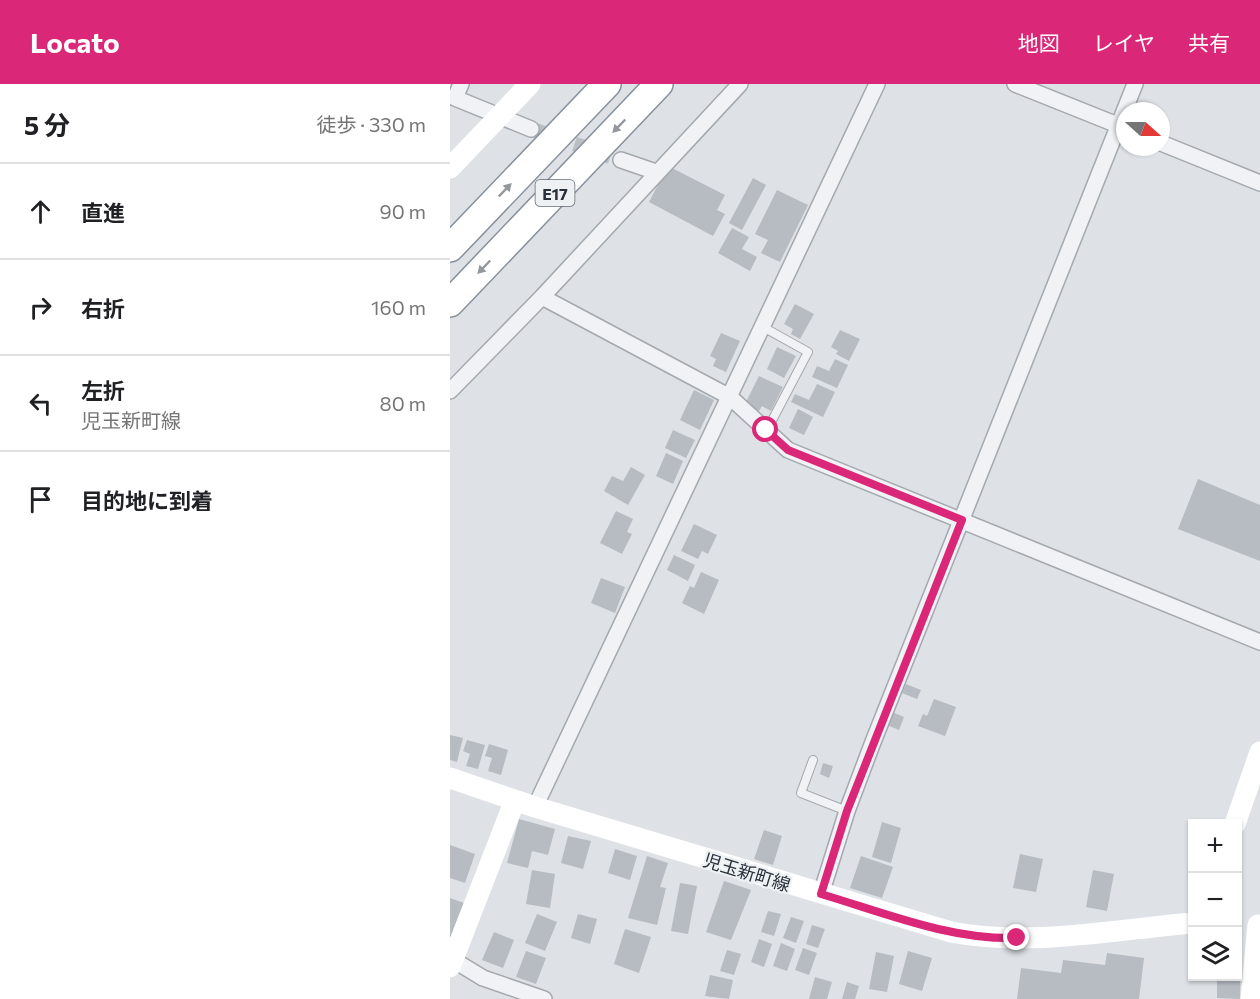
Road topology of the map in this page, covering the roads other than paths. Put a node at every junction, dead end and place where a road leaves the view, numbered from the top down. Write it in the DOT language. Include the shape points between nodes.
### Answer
graph roads {
  1 [pos="530,84"];
  2 [pos="607,84"];
  3 [pos="659,84"];
  4 [pos="740,84"];
  5 [pos="877,84"];
  6 [pos="1015,84"];
  7 [pos="1135,84"];
  8 [pos="455,93"];
  9 [pos="1129,102"];
  10 [pos="499,117"];
  11 [pos="1116,124"];
  12 [pos="531,129"];
  13 [pos="1116,141"];
  14 [pos="1170,146"];
  15 [pos="621,160"];
  16 [pos="450,168"];
  17 [pos="656,172"];
  18 [pos="1260,183"];
  19 [pos="450,248"];
  20 [pos="542,297"];
  21 [pos="450,303"];
  22 [pos="763,327"];
  23 [pos="450,391"];
  24 [pos="730,397"];
  25 [pos="766,430"];
  26 [pos="962,520"];
  27 [pos="1260,642"];
  28 [pos="1260,752"];
  29 [pos="813,760"];
  30 [pos="450,778"];
  31 [pos="514,800"];
  32 [pos="535,807"];
  33 [pos="847,811"];
  34 [pos="1237,819"];
  35 [pos="821,894"];
  36 [pos="1188,923"];
  37 [pos="1252,925"];
  38 [pos="451,961"];
  39 [pos="544,999"];
  40 [pos="1251,999"];
  1 -- 10 [label="main road"];
  19 -- 2 [label="highway, E17, one-way"];
  3 -- 21 [label="highway, E17, one-way"];
  4 -- 17 [label="street"];
  5 -- 22 [label="street"];
  6 -- 11 [label="street"];
  7 -- 9 [label="street"];
  8 -- 10 [label="street"];
  10 -- 12 [label="street"];
  10 -- 16 [label="main road"];
  13 -- 26 [label="street"];
  14 -- 18 [label="street"];
  15 -- 17 [label="street"];
  17 -- 20 [label="street"];
  20 -- 23 [label="street"];
  20 -- 24 [label="street"];
  22 -- 24 [label="street"];
  22 -- 25 [label="lane" via="808,352"];
  24 -- 25 [label="street"];
  24 -- 32 [label="street"];
  25 -- 26 [label="street" via="788,450"];
  26 -- 27 [label="street"];
  26 -- 33 [label="street"];
  28 -- 34 [label="main road"];
  29 -- 33 [label="lane" via="801,793"];
  30 -- 31 [label="main road, 児玉新町線"];
  31 -- 32 [label="main road, 児玉新町線"];
  31 -- 38 [label="main road"];
  32 -- 35 [label="main road, 児玉新町線"];
  33 -- 35 [label="street"];
  35 -- 36 [label="main road, 児玉新町線" via="976,937 1028,938"];
  37 -- 40 [label="main road"];
  38 -- 39 [label="street" via="483,978"];
}
